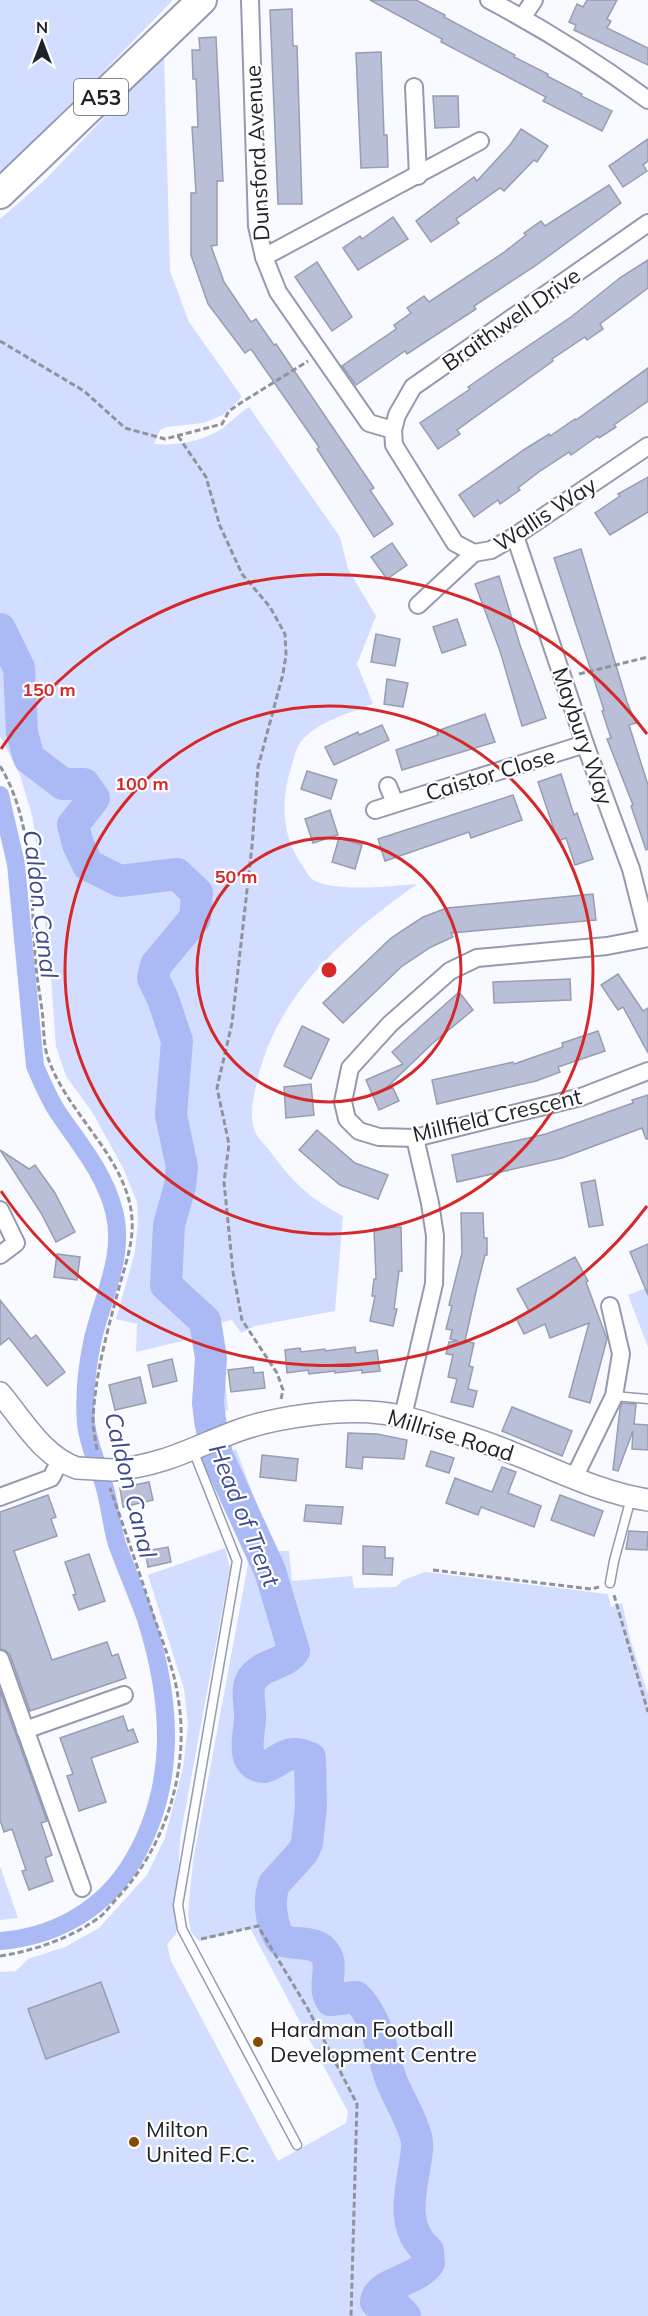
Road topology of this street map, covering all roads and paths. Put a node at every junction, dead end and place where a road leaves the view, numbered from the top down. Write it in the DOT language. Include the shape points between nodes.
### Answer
graph roads {
  1 [pos="202,0"];
  2 [pos="250,0"];
  3 [pos="489,0"];
  4 [pos="534,0"];
  5 [pos="522,18"];
  6 [pos="414,87"];
  7 [pos="648,100"];
  8 [pos="480,141"];
  9 [pos="418,176"];
  10 [pos="0,194"];
  11 [pos="648,223"];
  12 [pos="264,257"];
  13 [pos="0,341"];
  14 [pos="320,353"];
  15 [pos="393,430"];
  16 [pos="178,436"];
  17 [pos="648,446"];
  18 [pos="515,536"];
  19 [pos="474,553"];
  20 [pos="418,605"];
  21 [pos="648,657"];
  22 [pos="563,678"];
  23 [pos="585,744"];
  24 [pos="0,766"];
  25 [pos="388,786"];
  26 [pos="394,803"];
  27 [pos="375,810"];
  28 [pos="648,937"];
  29 [pos="648,1071"];
  30 [pos="415,1138"];
  31 [pos="0,1210"];
  32 [pos="0,1255"];
  33 [pos="610,1306"];
  34 [pos="0,1393"];
  35 [pos="614,1396"];
  36 [pos="648,1399"];
  37 [pos="403,1416"];
  38 [pos="278,1422"];
  39 [pos="196,1448"];
  40 [pos="97,1453"];
  41 [pos="69,1464"];
  42 [pos="110,1477"];
  43 [pos="574,1478"];
  44 [pos="0,1497"];
  45 [pos="639,1498"];
  46 [pos="433,1570"];
  47 [pos="610,1583"];
  48 [pos="0,1659"];
  49 [pos="124,1695"];
  50 [pos="648,1712"];
  51 [pos="25,1730"];
  52 [pos="82,1888"];
  53 [pos="188,1942"];
  54 [pos="0,1956"];
  55 [pos="297,2145"];
  56 [pos="351,2316"];
  1 -- 10 [label="highway, A53"];
  2 -- 12 [label="street, Dunsford Avenue" via="257,226"];
  3 -- 5 [label="street"];
  4 -- 5 [label="street"];
  5 -- 7 [label="street"];
  6 -- 9 [label="street"];
  8 -- 9 [label="street"];
  9 -- 12 [label="street"];
  11 -- 15 [label="street, Braithwell Drive" via="413,387"];
  12 -- 14 [label="street, Dunsford Avenue" via="278,292"];
  13 -- 16 [label="path" via="84,391 125,428 165,439"];
  14 -- 15 [label="street, Dunsford Avenue" via="369,423"];
  14 -- 16 [label="path" via="238,404 222,424"];
  15 -- 19 [label="street" via="394,445 455,543"];
  16 -- 38 [label="path" via="206,477 220,526 242,574 270,607 285,634 283,674 258,767 232,1023 217,1088 229,1144 224,1182 233,1272 242,1320 277,1373 283,1390"];
  17 -- 18 [label="street, Wallis Way"];
  18 -- 19 [label="street, Wallis Way" via="491,550"];
  18 -- 22 [label="street, Maybury Way"];
  19 -- 20 [label="street, Wallis Way"];
  21 -- 22 [label="path"];
  22 -- 23 [label="street, Maybury Way"];
  23 -- 26 [label="street, Caistor Close"];
  23 -- 28 [label="street, Maybury Way" via="631,869"];
  24 -- 40 [label="path" via="20,811 33,900 46,1052 66,1096 111,1159 132,1219 130,1245 102,1353 93,1421"];
  25 -- 26 [label="street, Caistor Close"];
  26 -- 27 [label="street, Caistor Close"];
  28 -- 30 [label="street, Millfield Crescent" via="607,946 477,957 450,971 390,1024 350,1068 346,1083 343,1102 347,1119 359,1131 379,1137"];
  29 -- 30 [label="street, Millfield Crescent" via="581,1097"];
  30 -- 37 [label="street" via="435,1236 434,1284"];
  31 -- 32 [label="street" via="16,1243"];
  33 -- 35 [label="street" via="621,1354"];
  34 -- 41 [label="street" via="46,1449"];
  35 -- 36 [label="lane"];
  35 -- 43 [label="street"];
  37 -- 38 [label="street, Millrise Road" via="349,1412"];
  37 -- 43 [label="street, Millrise Road"];
  38 -- 39 [label="street, Millrise Road" via="230,1434"];
  39 -- 42 [label="street, Millrise Road"];
  39 -- 53 [label="lane" via="237,1561 178,1905"];
  41 -- 42 [label="street, Millrise Road, bridge"];
  41 -- 44 [label="street" via="51,1478"];
  42 -- 54 [label="path" via="178,1696 180,1752 167,1821 137,1877 103,1914 56,1940"];
  43 -- 45 [label="street, Millrise Road"];
  45 -- 47 [label="lane" via="614,1561"];
  46 -- 47 [label="path" via="591,1589"];
  47 -- 50 [label="path"];
  48 -- 51 [label="street"];
  49 -- 51 [label="street"];
  51 -- 52 [label="street"];
  53 -- 55 [label="lane"];
  53 -- 56 [label="path" via="258,1926 308,2009 357,2104"];
}
